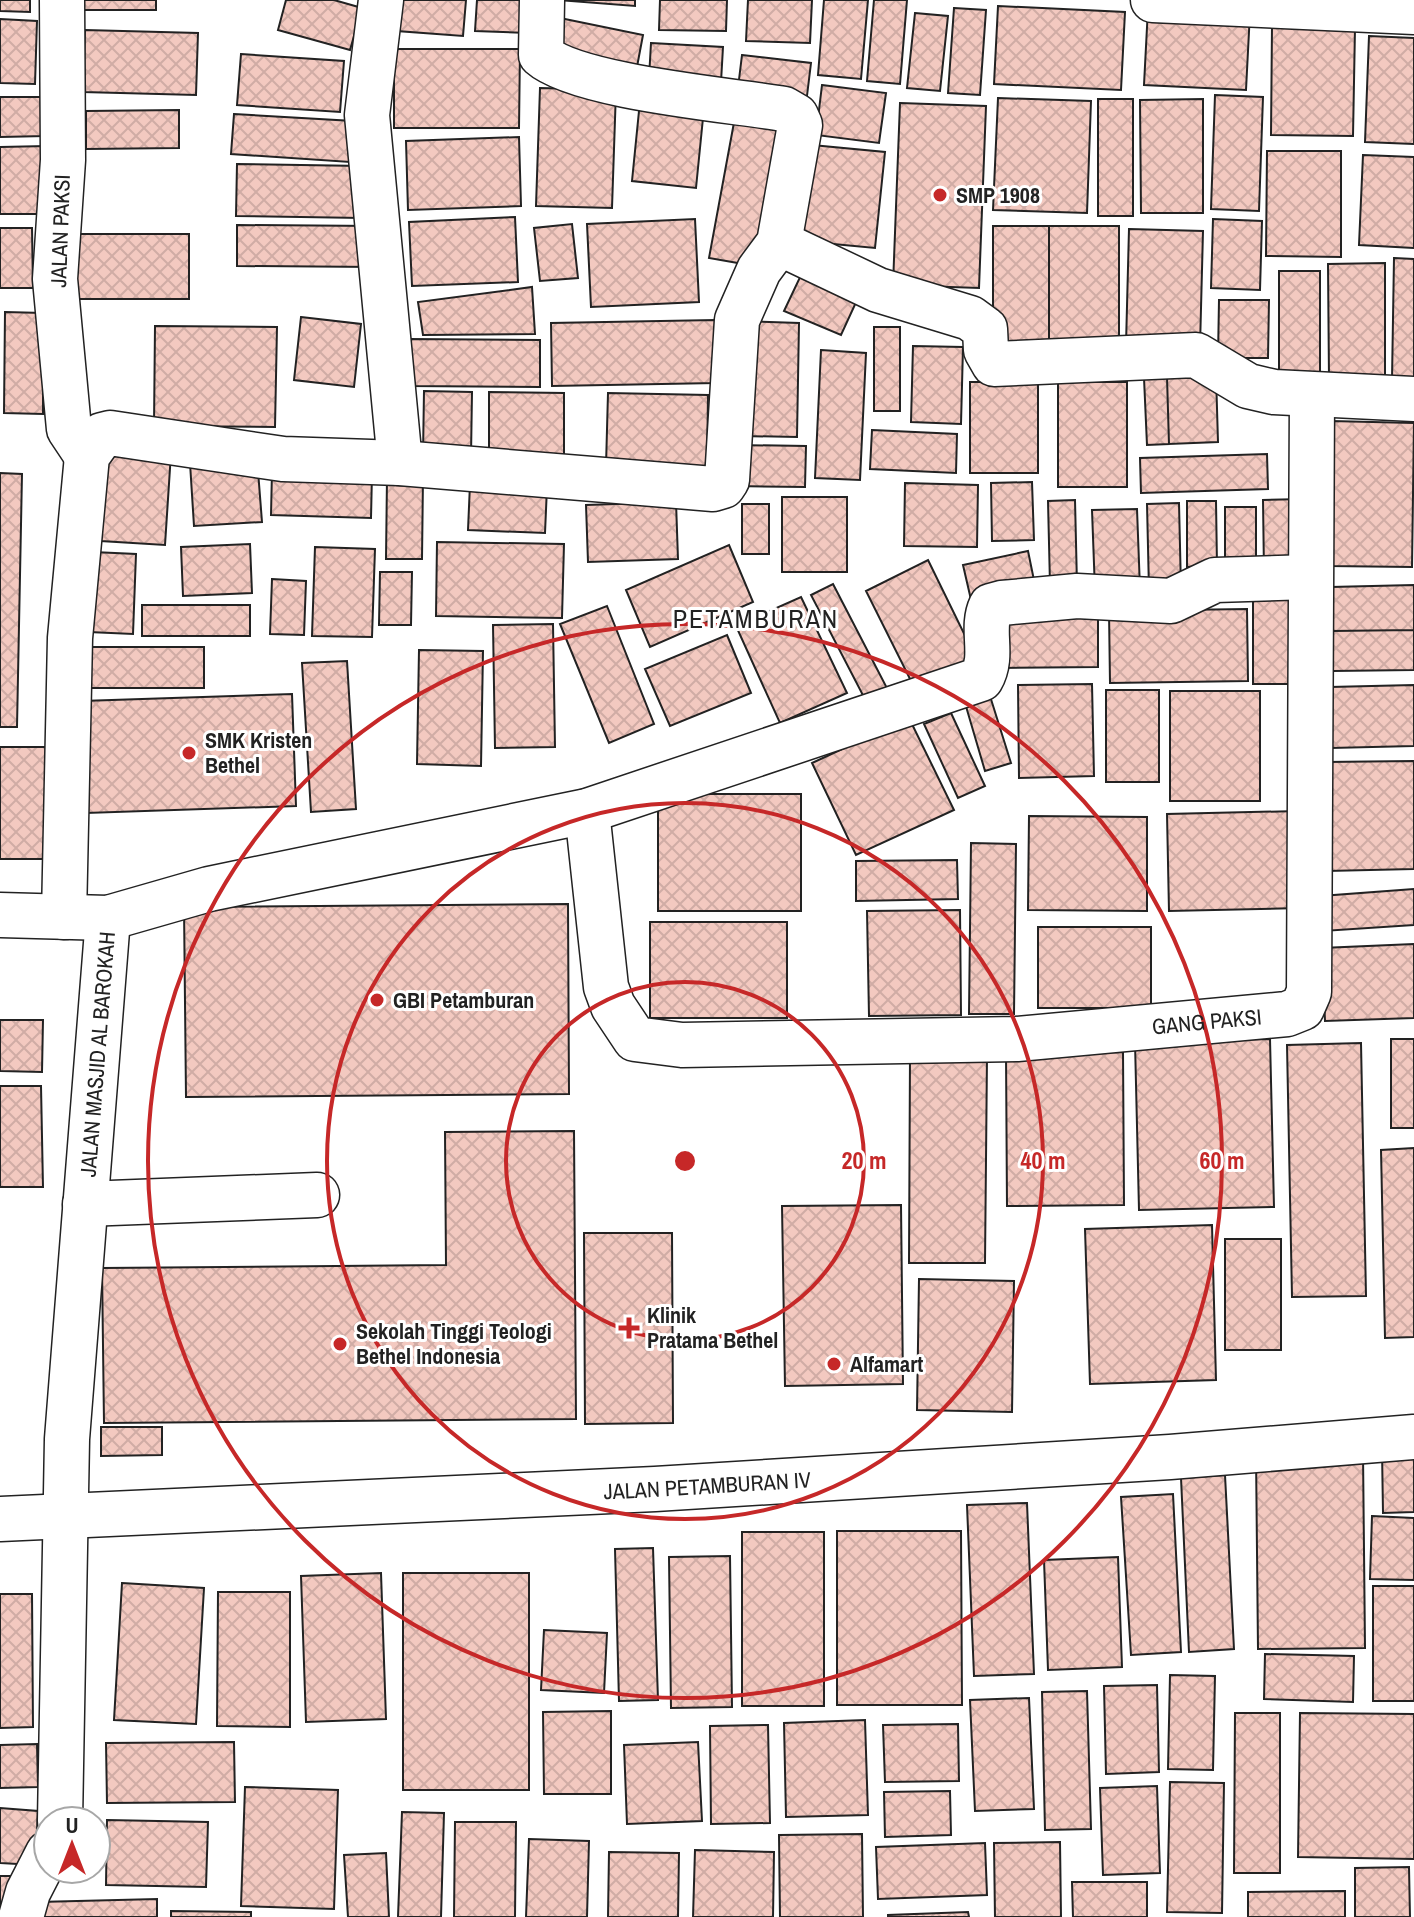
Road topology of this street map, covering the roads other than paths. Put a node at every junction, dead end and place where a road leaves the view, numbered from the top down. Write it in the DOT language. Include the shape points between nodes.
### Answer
graph roads {
  1 [pos="62,0"];
  2 [pos="381,0"];
  3 [pos="542,0"];
  4 [pos="1153,0"];
  5 [pos="1414,12"];
  6 [pos="779,243"];
  7 [pos="1312,396"];
  8 [pos="1414,399"];
  9 [pos="87,456"];
  10 [pos="400,463"];
  11 [pos="1310,577"];
  12 [pos="587,811"];
  13 [pos="0,915"];
  14 [pos="64,917"];
  15 [pos="108,918"];
  16 [pos="317,1195"];
  17 [pos="85,1204"];
  18 [pos="1414,1437"];
  19 [pos="66,1515"];
  20 [pos="0,1519"];
  21 [pos="60,1805"];
  22 [pos="32,1884"];
  23 [pos="21,1917"];
  1 -- 9 [label="street, JALAN PAKSI" via="63,160 55,279 69,429"];
  2 -- 10 [label="street" via="367,115"];
  3 -- 6 [label="street" via="541,55 552,65 598,80 784,109 796,116 800,125"];
  4 -- 5 [label="street"];
  6 -- 7 [label="street" via="878,290 970,318 985,329 986,350 994,364 1196,355 1248,386"];
  6 -- 10 [label="street" via="759,270 737,320 728,475 723,486"];
  7 -- 8 [label="street"];
  7 -- 11 [label="street, GANG PAKSI"];
  9 -- 10 [label="street" via="102,435 110,433 283,459"];
  9 -- 14 [label="street" via="70,638"];
  11 -- 12 [label="street, JALAN MASJID AL BAROKAH" via="1215,580 1171,601 1077,596 991,606 986,616 989,663 981,679"];
  11 -- 12 [label="street, GANG PAKSI" via="1309,992 1302,1008 1287,1014 1017,1039 682,1045 635,1039 606,987"];
  12 -- 15 [label="street, JALAN MASJID AL BAROKAH" via="209,889"];
  13 -- 14 [label="street"];
  14 -- 15 [label="street"];
  15 -- 17 [label="street, JALAN MASJID AL BAROKAH"];
  16 -- 17 [label="street"];
  17 -- 19 [label="street, JALAN MASJID AL BAROKAH"];
  18 -- 19 [label="street, JALAN PETAMBURAN IV" via="655,1489"];
  19 -- 20 [label="street, JALAN PETAMBURAN IV"];
  19 -- 21 [label="street, JALAN MASJID AL BAROKAH"];
  22 -- 23 [label="street"];
}
